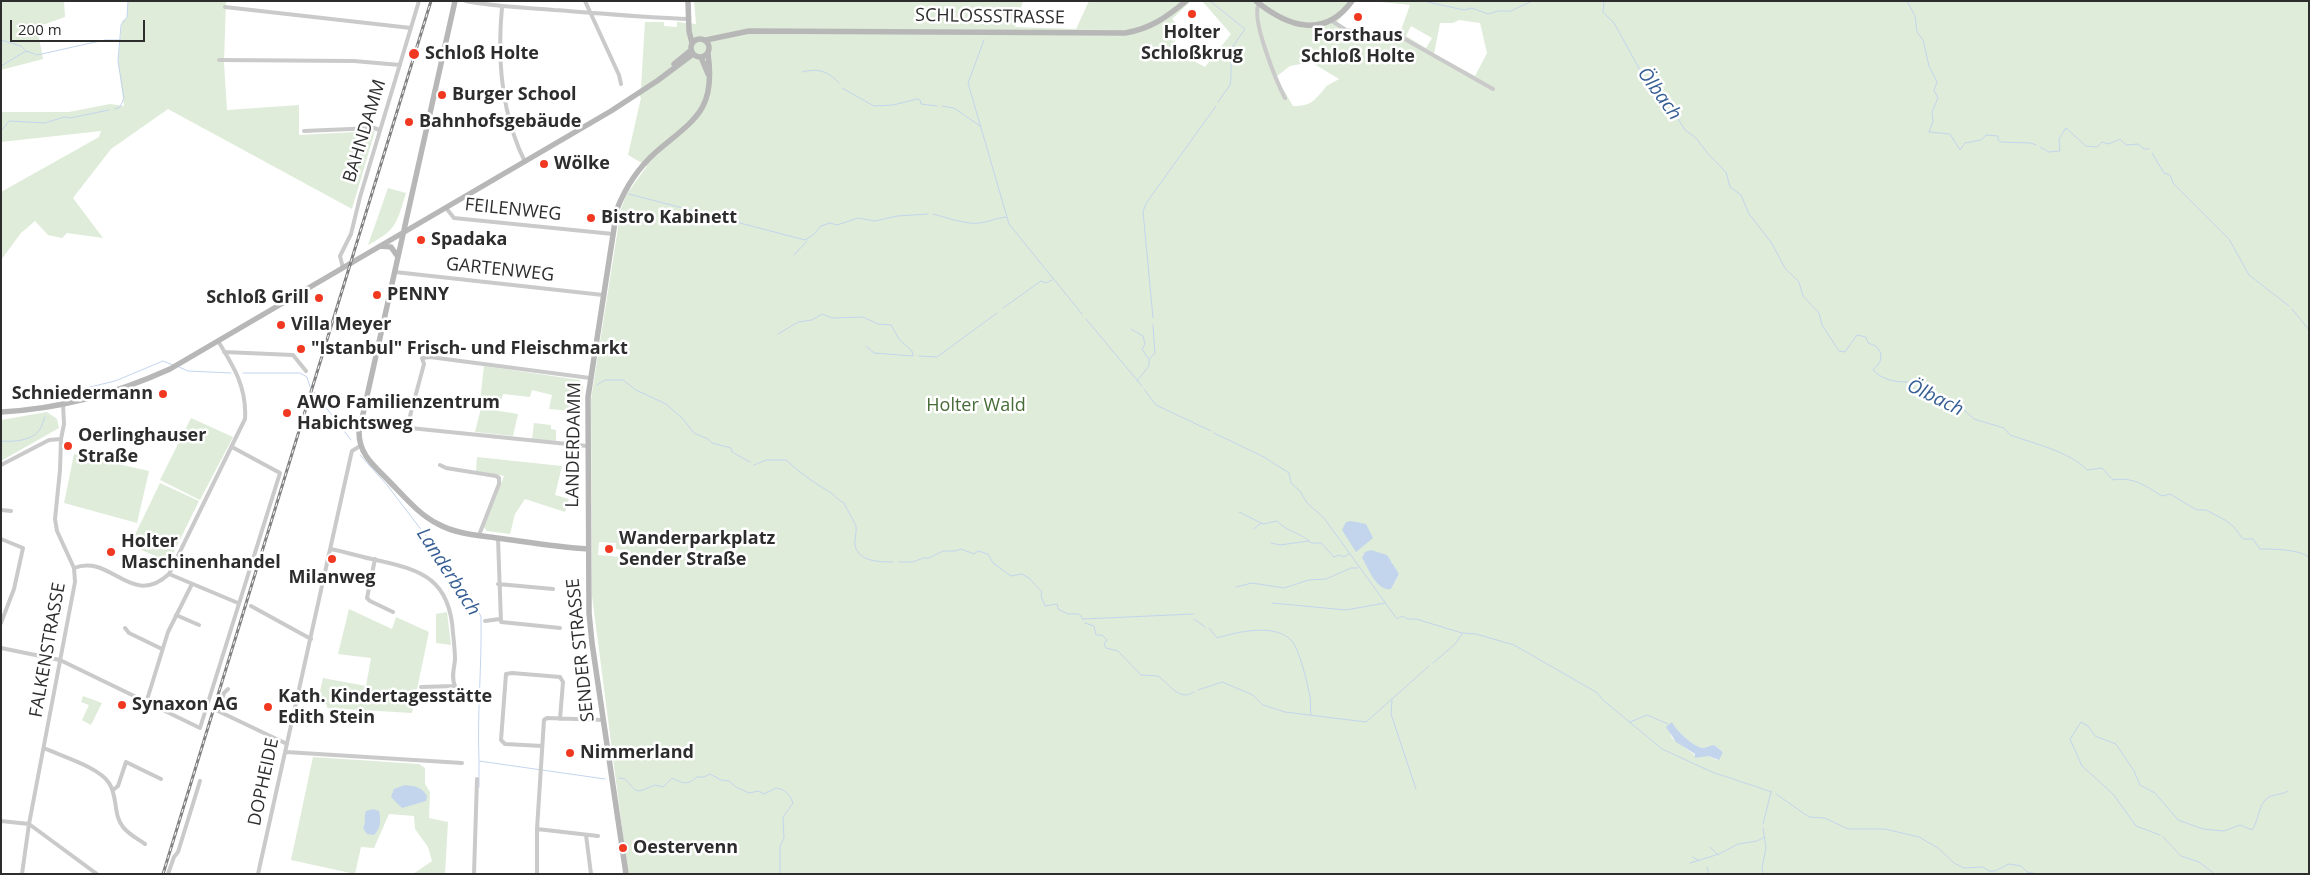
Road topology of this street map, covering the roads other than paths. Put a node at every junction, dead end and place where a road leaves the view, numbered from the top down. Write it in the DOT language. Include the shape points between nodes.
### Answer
graph roads {
  1 [pos="419,1"];
  2 [pos="455,1"];
  3 [pos="466,1"];
  4 [pos="585,1"];
  5 [pos="688,1"];
  6 [pos="1186,1"];
  7 [pos="1352,1"];
  8 [pos="1257,3"];
  9 [pos="225,7"];
  10 [pos="502,7"];
  11 [pos="590,13"];
  12 [pos="1332,21"];
  13 [pos="689,22"];
  14 [pos="411,28"];
  15 [pos="724,36"];
  16 [pos="698,38"];
  17 [pos="706,40"];
  18 [pos="692,42"];
  19 [pos="710,46"];
  20 [pos="692,52"];
  21 [pos="708,54"];
  22 [pos="701,57"];
  23 [pos="219,60"];
  24 [pos="400,65"];
  25 [pos="710,78"];
  26 [pos="621,84"];
  27 [pos="1493,89"];
  28 [pos="1285,98"];
  29 [pos="304,130"];
  30 [pos="380,130"];
  31 [pos="525,162"];
  32 [pos="446,208"];
  33 [pos="404,232"];
  34 [pos="613,234"];
  35 [pos="378,246"];
  36 [pos="398,258"];
  37 [pos="343,268"];
  38 [pos="395,272"];
  39 [pos="603,296"];
  40 [pos="218,341"];
  41 [pos="224,352"];
  42 [pos="306,371"];
  43 [pos="590,378"];
  44 [pos="63,404"];
  45 [pos="1,412"];
  46 [pos="410,416"];
  47 [pos="361,423"];
  48 [pos="61,439"];
  49 [pos="360,446"];
  50 [pos="587,446"];
  51 [pos="232,447"];
  52 [pos="1,465"];
  53 [pos="440,465"];
  54 [pos="1,510"];
  55 [pos="11,511"];
  56 [pos="479,535"];
  57 [pos="498,538"];
  58 [pos="1,539"];
  59 [pos="588,548"];
  60 [pos="332,549"];
  61 [pos="375,560"];
  62 [pos="74,568"];
  63 [pos="169,574"];
  64 [pos="192,584"];
  65 [pos="498,584"];
  66 [pos="554,589"];
  67 [pos="238,603"];
  68 [pos="251,606"];
  69 [pos="394,612"];
  70 [pos="176,615"];
  71 [pos="500,620"];
  72 [pos="485,621"];
  73 [pos="1,623"];
  74 [pos="199,625"];
  75 [pos="125,628"];
  76 [pos="560,628"];
  77 [pos="311,639"];
  78 [pos="1,648"];
  79 [pos="162,649"];
  80 [pos="60,660"];
  81 [pos="421,687"];
  82 [pos="228,688"];
  83 [pos="146,703"];
  84 [pos="560,719"];
  85 [pos="603,720"];
  86 [pos="287,744"];
  87 [pos="542,746"];
  88 [pos="44,748"];
  89 [pos="286,752"];
  90 [pos="462,762"];
  91 [pos="477,779"];
  92 [pos="161,780"];
  93 [pos="200,781"];
  94 [pos="113,790"];
  95 [pos="1,821"];
  96 [pos="29,824"];
  97 [pos="537,829"];
  98 [pos="586,835"];
  99 [pos="598,836"];
  100 [pos="145,844"];
  101 [pos="22,874"];
  102 [pos="97,874"];
  103 [pos="168,874"];
  104 [pos="258,874"];
  105 [pos="474,874"];
  106 [pos="537,874"];
  107 [pos="591,874"];
  108 [pos="626,874"];
  1 -- 14 [label="street, BAHNDAMM"];
  2 -- 33 [label="main road"];
  3 -- 10 [label="street"];
  4 -- 11 [label="street"];
  5 -- 13 [label="main road"];
  6 -- 15 [label="main road, SCHLOSSSTRASSE" via="1161,21 1125,33 749,30"];
  7 -- 12 [label="main road"];
  8 -- 12 [label="main road" via="1301,24"];
  8 -- 28 [label="street" via="1258,22 1277,84"];
  9 -- 14 [label="street"];
  10 -- 11 [label="street"];
  10 -- 31 [label="street" via="499,59 506,110"];
  11 -- 13 [label="street"];
  11 -- 26 [label="street"];
  12 -- 27 [label="street" via="1346,30 1403,38"];
  13 -- 16 [label="main road"];
  13 -- 18 [label="main road"];
  14 -- 24 [label="street, BAHNDAMM"];
  15 -- 17 [label="main road, SCHLOSSSTRASSE"];
  15 -- 19 [label="main road, SCHLOSSSTRASSE"];
  16 -- 17 [label="main road"];
  16 -- 18 [label="main road"];
  17 -- 19 [label="main road"];
  18 -- 20 [label="main road"];
  19 -- 21 [label="main road"];
  20 -- 22 [label="main road"];
  20 -- 31 [label="main road" via="675,62 666,73 634,97"];
  21 -- 22 [label="main road"];
  21 -- 25 [label="main road, LANDERDAMM"];
  22 -- 25 [label="main road"];
  23 -- 24 [label="street" via="354,61"];
  24 -- 30 [label="street, BAHNDAMM"];
  25 -- 34 [label="main road, LANDERDAMM" via="707,99 698,116 656,152 632,179 617,209"];
  29 -- 30 [label="street"];
  30 -- 37 [label="street, BAHNDAMM" via="352,234 340,256"];
  31 -- 32 [label="main road"];
  32 -- 33 [label="main road"];
  32 -- 34 [label="street, FEILENWEG" via="454,218"];
  33 -- 35 [label="main road"];
  33 -- 36 [label="main road"];
  34 -- 39 [label="main road, LANDERDAMM"];
  35 -- 36 [label="main road" via="390,247"];
  35 -- 37 [label="main road"];
  36 -- 38 [label="main road"];
  37 -- 40 [label="main road"];
  38 -- 39 [label="street, GARTENWEG"];
  38 -- 47 [label="main road"];
  39 -- 43 [label="main road, LANDERDAMM"];
  40 -- 41 [label="street"];
  40 -- 44 [label="main road" via="170,369 112,392"];
  41 -- 42 [label="street" via="293,355"];
  41 -- 51 [label="street" via="239,379 246,402 245,419"];
  43 -- 46 [label="street" via="422,358 424,364"];
  43 -- 50 [label="main road, LANDERDAMM"];
  44 -- 45 [label="main road"];
  44 -- 48 [label="street, FALKENSTRASSE"];
  47 -- 49 [label="main road"];
  47 -- 50 [label="street"];
  48 -- 52 [label="street" via="49,440"];
  48 -- 62 [label="street, FALKENSTRASSE" via="55,519 57,532"];
  49 -- 56 [label="main road" via="369,460 423,515 453,530"];
  49 -- 60 [label="street, DOPHEIDE" via="352,451"];
  50 -- 59 [label="main road, LANDERDAMM"];
  51 -- 63 [label="street"];
  51 -- 67 [label="street" via="280,473"];
  53 -- 56 [label="street" via="499,478"];
  54 -- 55 [label="street"];
  56 -- 57 [label="main road"];
  57 -- 59 [label="main road"];
  57 -- 65 [label="street"];
  58 -- 73 [label="street" via="22,548 14,589"];
  59 -- 85 [label="main road, SENDER STRASSE" via="591,633"];
  60 -- 61 [label="street"];
  60 -- 77 [label="street, DOPHEIDE"];
  61 -- 69 [label="street" via="367,598"];
  61 -- 81 [label="street" via="405,565 425,574 438,586 450,607 455,686"];
  62 -- 63 [label="street" via="89,564 135,585 148,587"];
  62 -- 80 [label="street, FALKENSTRASSE" via="75,582"];
  63 -- 64 [label="street"];
  64 -- 67 [label="street"];
  64 -- 70 [label="street"];
  65 -- 66 [label="street"];
  65 -- 71 [label="street"];
  67 -- 83 [label="street" via="200,728"];
  68 -- 77 [label="street"];
  70 -- 74 [label="street"];
  70 -- 79 [label="street"];
  71 -- 72 [label="street"];
  71 -- 76 [label="street"];
  75 -- 79 [label="street"];
  77 -- 86 [label="street, DOPHEIDE"];
  78 -- 80 [label="street"];
  79 -- 83 [label="street"];
  80 -- 83 [label="street"];
  80 -- 88 [label="street, FALKENSTRASSE"];
  82 -- 86 [label="street" via="218,712"];
  84 -- 85 [label="street"];
  84 -- 87 [label="street" via="544,720"];
  84 -- 87 [label="street" via="563,682 560,677 506,674 501,740 505,744"];
  85 -- 108 [label="main road, SENDER STRASSE"];
  86 -- 89 [label="street, DOPHEIDE"];
  87 -- 97 [label="street"];
  88 -- 94 [label="street" via="100,774"];
  88 -- 96 [label="street, FALKENSTRASSE"];
  89 -- 90 [label="street"];
  89 -- 104 [label="street, DOPHEIDE"];
  91 -- 105 [label="street"];
  92 -- 94 [label="street" via="126,762 118,786"];
  93 -- 103 [label="street"];
  94 -- 100 [label="street" via="122,826"];
  95 -- 96 [label="street"];
  96 -- 101 [label="street, FALKENSTRASSE"];
  96 -- 102 [label="street"];
  97 -- 98 [label="street"];
  97 -- 106 [label="street"];
  98 -- 99 [label="street"];
  98 -- 107 [label="street"];
}
